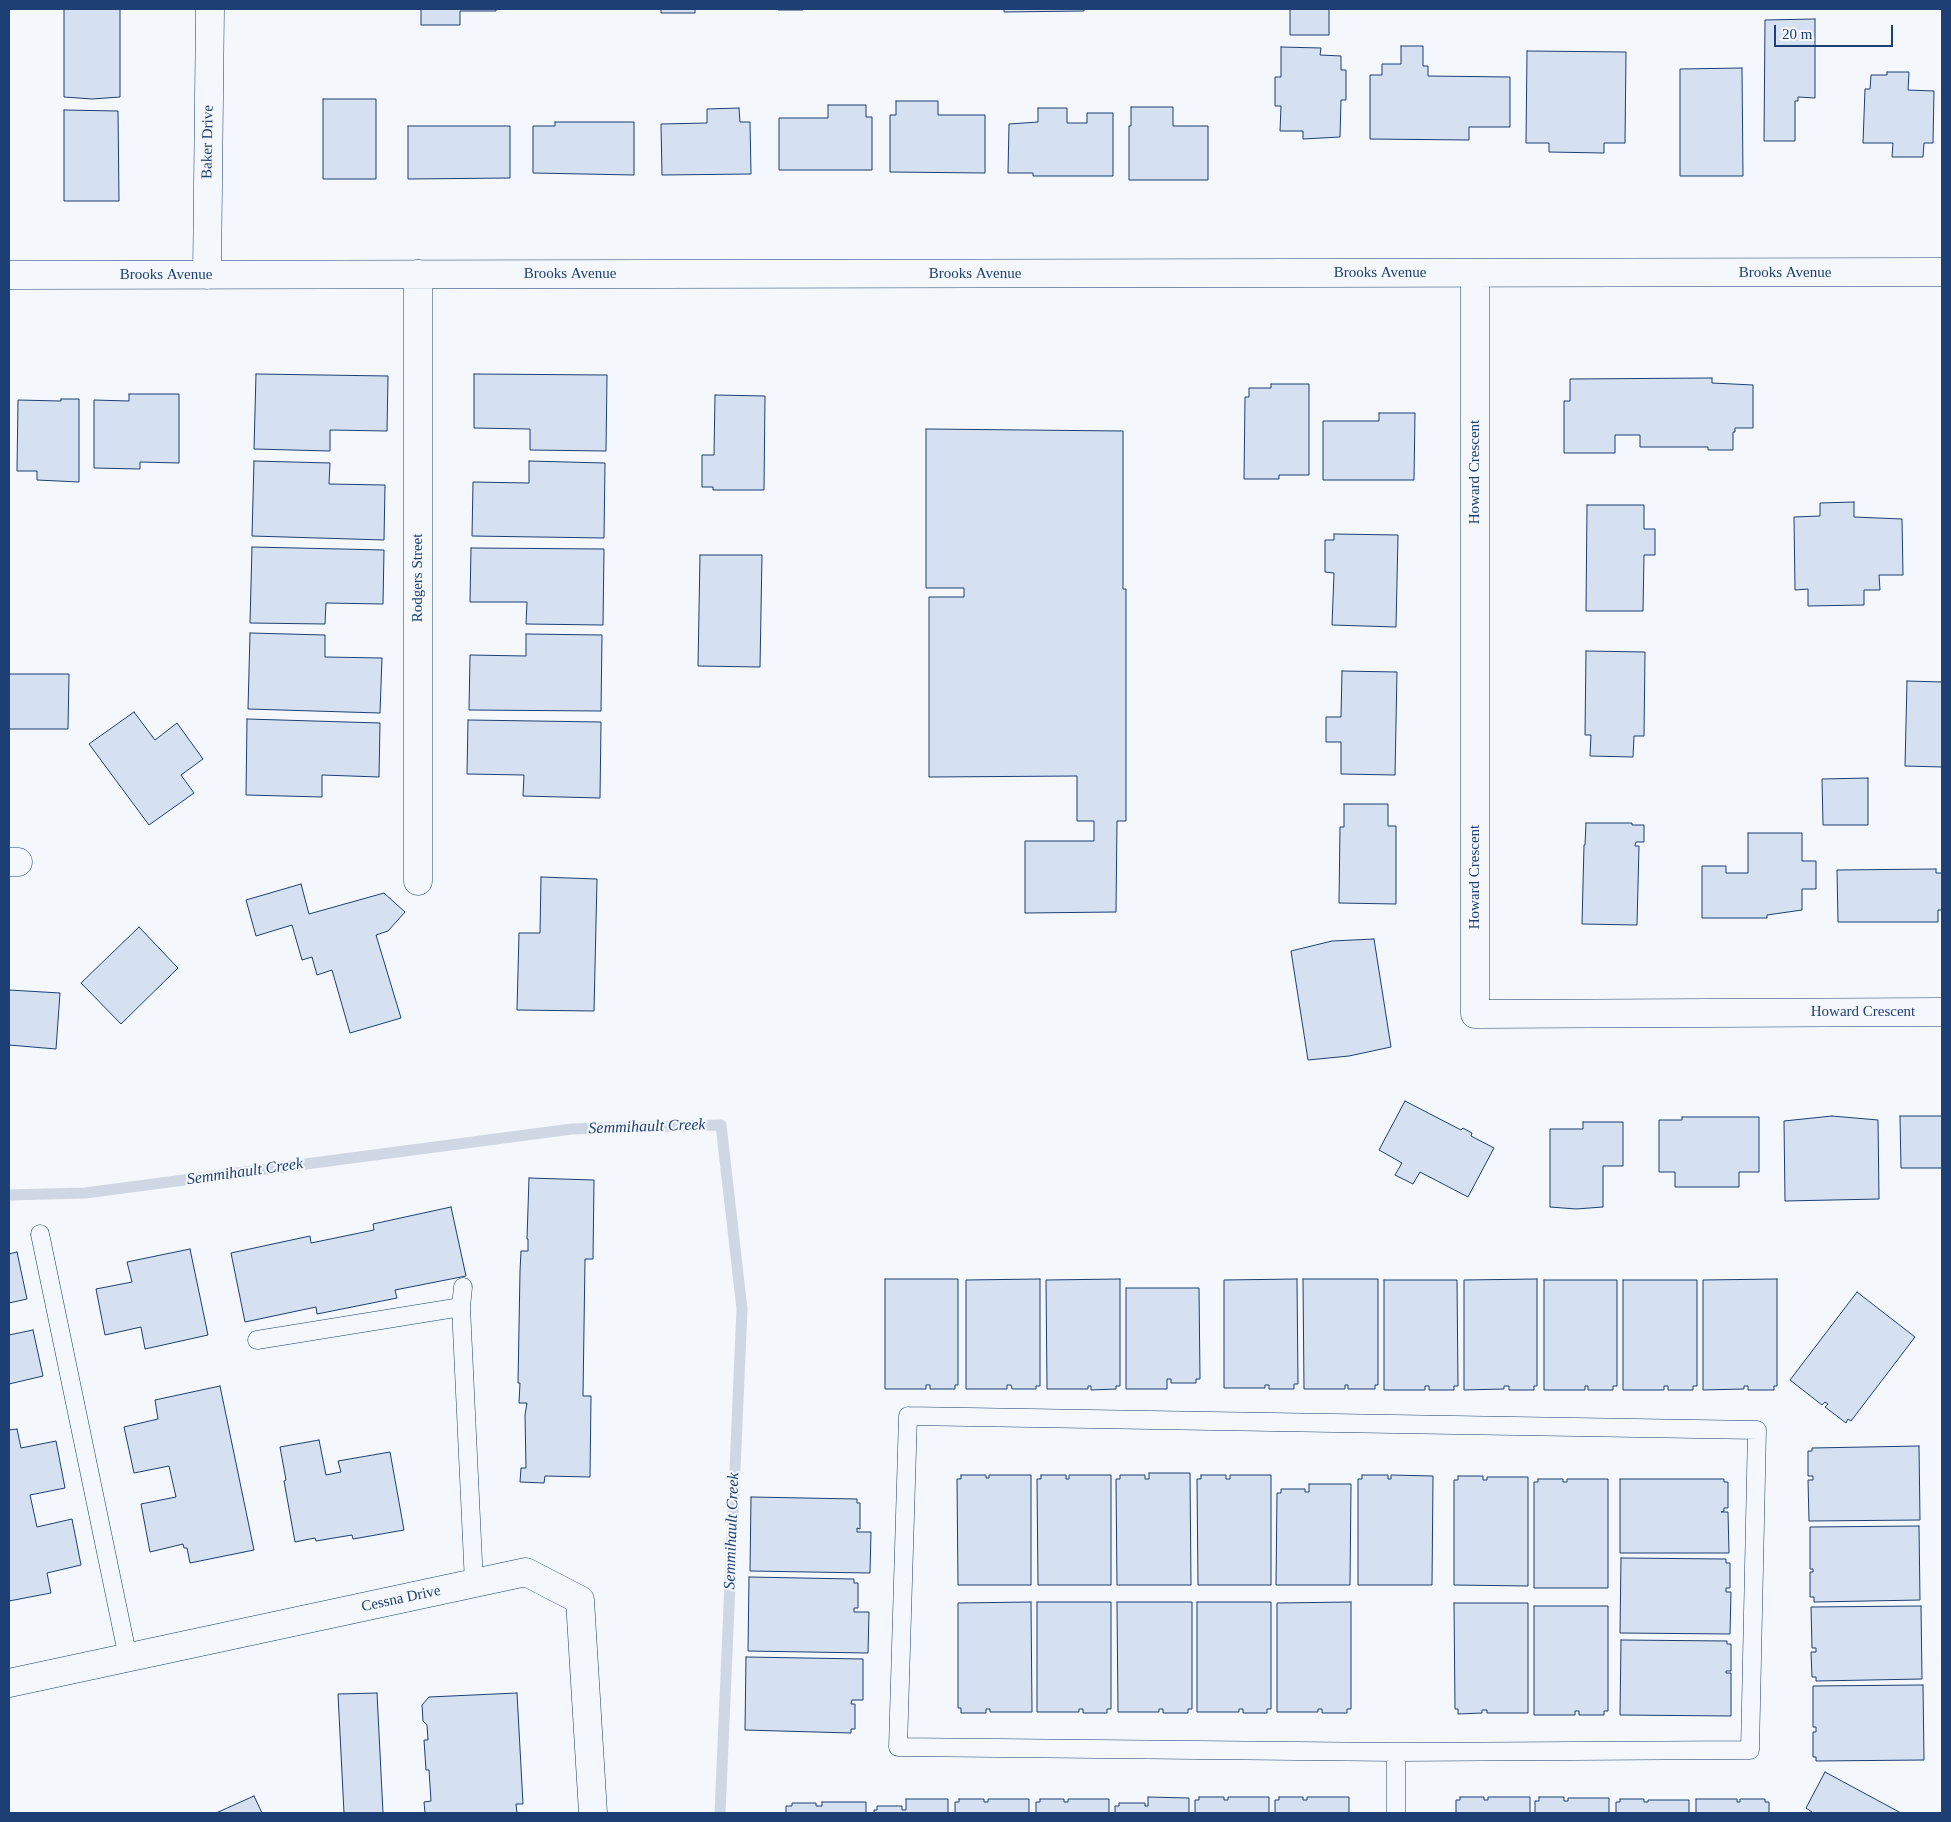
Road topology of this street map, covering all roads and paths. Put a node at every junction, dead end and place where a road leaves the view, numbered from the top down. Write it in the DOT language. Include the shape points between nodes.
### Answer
graph roads {
  1 [pos="210,9"];
  2 [pos="1942,272"];
  3 [pos="1475,273"];
  4 [pos="418,274"];
  5 [pos="9,275"];
  6 [pos="207,275"];
  7 [pos="418,881"];
  8 [pos="1942,1012"];
  9 [pos="40,1234"];
  10 [pos="463,1287"];
  11 [pos="461,1307"];
  12 [pos="257,1340"];
  13 [pos="474,1583"];
  14 [pos="128,1658"];
  15 [pos="9,1683"];
  16 [pos="1396,1752"];
  17 [pos="593,1813"];
  18 [pos="1396,1813"];
  1 -- 6 [label="street, Baker Drive"];
  2 -- 3 [label="street, Brooks Avenue"];
  3 -- 4 [label="street, Brooks Avenue"];
  3 -- 8 [label="street, Howard Crescent" via="1475,1014"];
  4 -- 6 [label="street, Brooks Avenue"];
  4 -- 7 [label="street, Rodgers Street"];
  5 -- 6 [label="street, Brooks Avenue"];
  9 -- 14 [label="lane"];
  10 -- 11 [label="lane"];
  11 -- 12 [label="lane"];
  11 -- 13 [label="lane"];
  13 -- 14 [label="street, Cessna Drive"];
  13 -- 17 [label="street, Cessna Drive" via="526,1572 580,1600"];
  14 -- 15 [label="street, Cessna Drive"];
  16 -- 16 [label="lane" via="1750,1750 1757,1430 908,1416 898,1746"];
  16 -- 18 [label="lane"];
}
